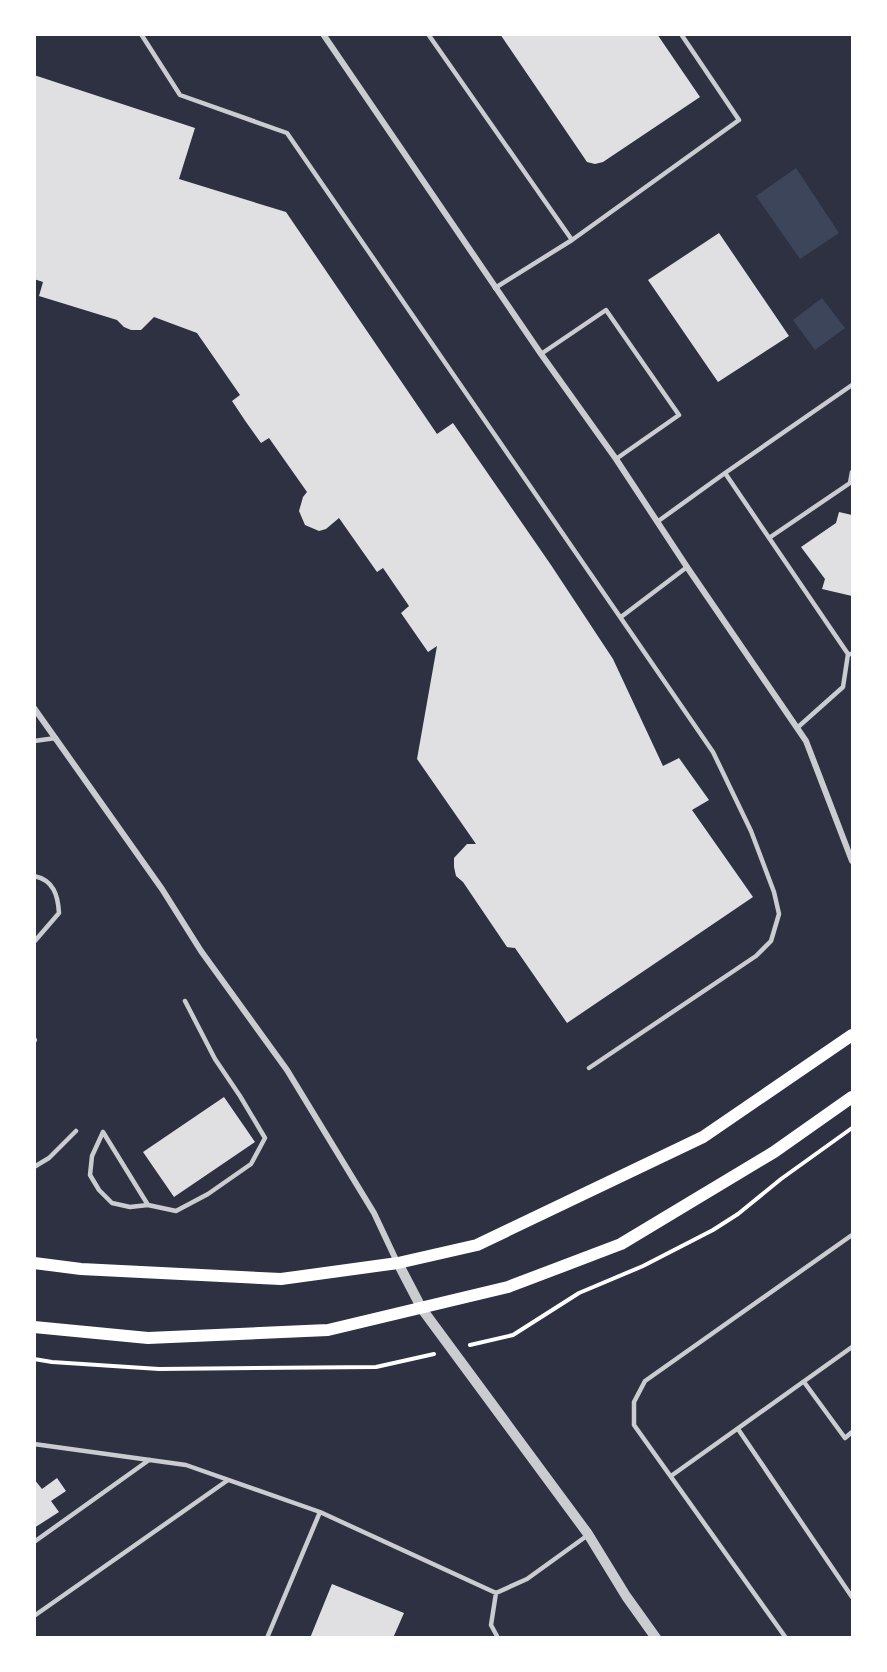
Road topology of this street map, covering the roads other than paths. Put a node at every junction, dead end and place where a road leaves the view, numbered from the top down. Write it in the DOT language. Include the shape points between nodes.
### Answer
graph roads {
  1 [pos="141,34"];
  2 [pos="323,34"];
  3 [pos="428,34"];
  4 [pos="681,34"];
  5 [pos="572,240"];
  6 [pos="495,288"];
  7 [pos="541,354"];
  8 [pos="852,385"];
  9 [pos="616,459"];
  10 [pos="852,472"];
  11 [pos="724,473"];
  12 [pos="851,483"];
  13 [pos="657,522"];
  14 [pos="769,538"];
  15 [pos="687,567"];
  16 [pos="621,617"];
  17 [pos="850,654"];
  18 [pos="34,708"];
  19 [pos="797,728"];
  20 [pos="56,738"];
  21 [pos="34,741"];
  22 [pos="852,861"];
  23 [pos="34,876"];
  24 [pos="34,942"];
  25 [pos="185,1001"];
  26 [pos="852,1035"];
  27 [pos="589,1068"];
  28 [pos="852,1096"];
  29 [pos="76,1131"];
  30 [pos="34,1167"];
  31 [pos="148,1205"];
  32 [pos="852,1234"];
  33 [pos="34,1263"];
  34 [pos="398,1263"];
  35 [pos="422,1309"];
  36 [pos="34,1327"];
  37 [pos="852,1347"];
  38 [pos="804,1382"];
  39 [pos="738,1429"];
  40 [pos="852,1432"];
  41 [pos="34,1444"];
  42 [pos="149,1460"];
  43 [pos="671,1476"];
  44 [pos="228,1480"];
  45 [pos="320,1512"];
  46 [pos="588,1534"];
  47 [pos="34,1542"];
  48 [pos="496,1593"];
  49 [pos="852,1597"];
  50 [pos="34,1616"];
  51 [pos="267,1638"];
  52 [pos="498,1638"];
  53 [pos="656,1638"];
  54 [pos="786,1638"];
  1 -- 16 [label="lane" via="180,95 287,133"];
  2 -- 6 [label="street"];
  3 -- 5 [label="lane"];
  4 -- 5 [label="lane" via="739,120"];
  5 -- 6 [label="lane"];
  6 -- 7 [label="street"];
  7 -- 9 [label="street"];
  7 -- 9 [label="lane" via="606,310 679,415"];
  8 -- 11 [label="lane"];
  9 -- 13 [label="street"];
  10 -- 12 [label="lane"];
  11 -- 13 [label="lane"];
  11 -- 14 [label="lane"];
  12 -- 14 [label="lane"];
  13 -- 15 [label="street"];
  14 -- 17 [label="lane"];
  15 -- 16 [label="lane"];
  15 -- 19 [label="street"];
  16 -- 27 [label="lane" via="713,752 751,831 779,914 771,941 756,956"];
  17 -- 19 [label="lane" via="843,687"];
  18 -- 20 [label="street"];
  19 -- 22 [label="street" via="806,741"];
  20 -- 21 [label="lane"];
  20 -- 34 [label="street" via="286,1070 374,1213"];
  23 -- 24 [label="lane" via="49,882 58,897 59,914"];
  25 -- 31 [label="lane" via="215,1059 265,1138 251,1164 208,1194 176,1211"];
  26 -- 34 [label="main road" via="703,1137 477,1245"];
  28 -- 35 [label="main road" via="774,1152 621,1244 508,1287"];
  29 -- 30 [label="lane"];
  31 -- 31 [label="lane" via="103,1132 92,1156 90,1175 99,1191 112,1203"];
  32 -- 43 [label="lane" via="645,1381 634,1402 634,1425"];
  33 -- 34 [label="main road" via="281,1279"];
  34 -- 35 [label="street"];
  35 -- 36 [label="main road" via="328,1330 148,1338"];
  35 -- 46 [label="street"];
  37 -- 38 [label="lane"];
  38 -- 39 [label="lane"];
  38 -- 40 [label="lane" via="844,1438"];
  39 -- 43 [label="lane"];
  39 -- 49 [label="lane"];
  41 -- 42 [label="lane"];
  42 -- 44 [label="lane" via="186,1465"];
  42 -- 47 [label="lane"];
  43 -- 54 [label="lane"];
  44 -- 45 [label="lane"];
  44 -- 50 [label="lane"];
  45 -- 48 [label="lane"];
  45 -- 51 [label="lane"];
  46 -- 48 [label="lane" via="527,1579"];
  46 -- 53 [label="street"];
  48 -- 52 [label="lane" via="491,1625"];
}
